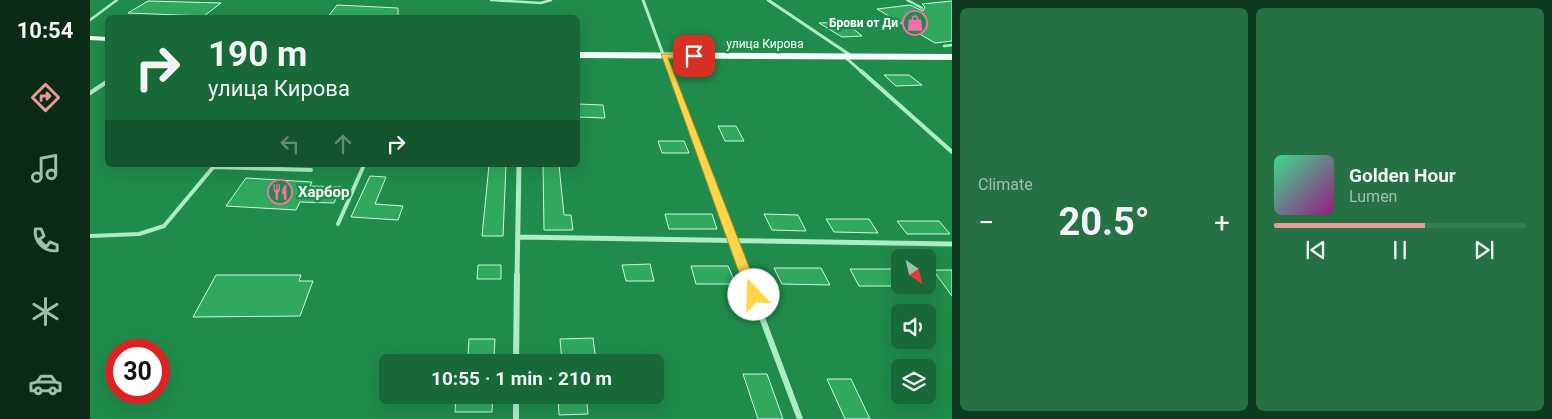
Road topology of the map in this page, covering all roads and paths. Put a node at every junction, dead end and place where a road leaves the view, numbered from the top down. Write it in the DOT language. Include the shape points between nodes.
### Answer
graph roads {
  1 [pos="118,0"];
  2 [pos="490,0"];
  3 [pos="551,0"];
  4 [pos="643,0"];
  5 [pos="768,0"];
  6 [pos="907,0"];
  7 [pos="922,8"];
  8 [pos="90,20"];
  9 [pos="90,38"];
  10 [pos="105,40"];
  11 [pos="952,45"];
  12 [pos="944,46"];
  13 [pos="580,55"];
  14 [pos="663,56"];
  15 [pos="849,57"];
  16 [pos="952,57"];
  17 [pos="105,83"];
  18 [pos="90,93"];
  19 [pos="952,152"];
  20 [pos="213,167"];
  21 [pos="238,167"];
  22 [pos="363,167"];
  23 [pos="519,167"];
  24 [pos="311,170"];
  25 [pos="338,224"];
  26 [pos="90,236"];
  27 [pos="518,237"];
  28 [pos="733,241"];
  29 [pos="952,244"];
  30 [pos="516,354"];
  31 [pos="516,404"];
  32 [pos="516,419"];
  33 [pos="800,419"];
  1 -- 8 [label="lane"];
  2 -- 3 [label="lane" via="541,3"];
  4 -- 14 [label="street"];
  5 -- 15 [label="street"];
  6 -- 7 [label="lane"];
  9 -- 10 [label="main road"];
  11 -- 12 [label="lane"];
  13 -- 14 [label="main road, улица Кирова"];
  14 -- 15 [label="main road, улица Кирова"];
  14 -- 28 [label="street"];
  15 -- 16 [label="main road, улица Кирова"];
  15 -- 19 [label="street"];
  17 -- 18 [label="street"];
  20 -- 26 [label="lane" via="164,226 138,234"];
  21 -- 24 [label="lane"];
  22 -- 25 [label="lane"];
  23 -- 27 [label="street"];
  27 -- 28 [label="street"];
  27 -- 30 [label="street"];
  28 -- 29 [label="street"];
  28 -- 33 [label="street"];
  31 -- 32 [label="street"];
}
